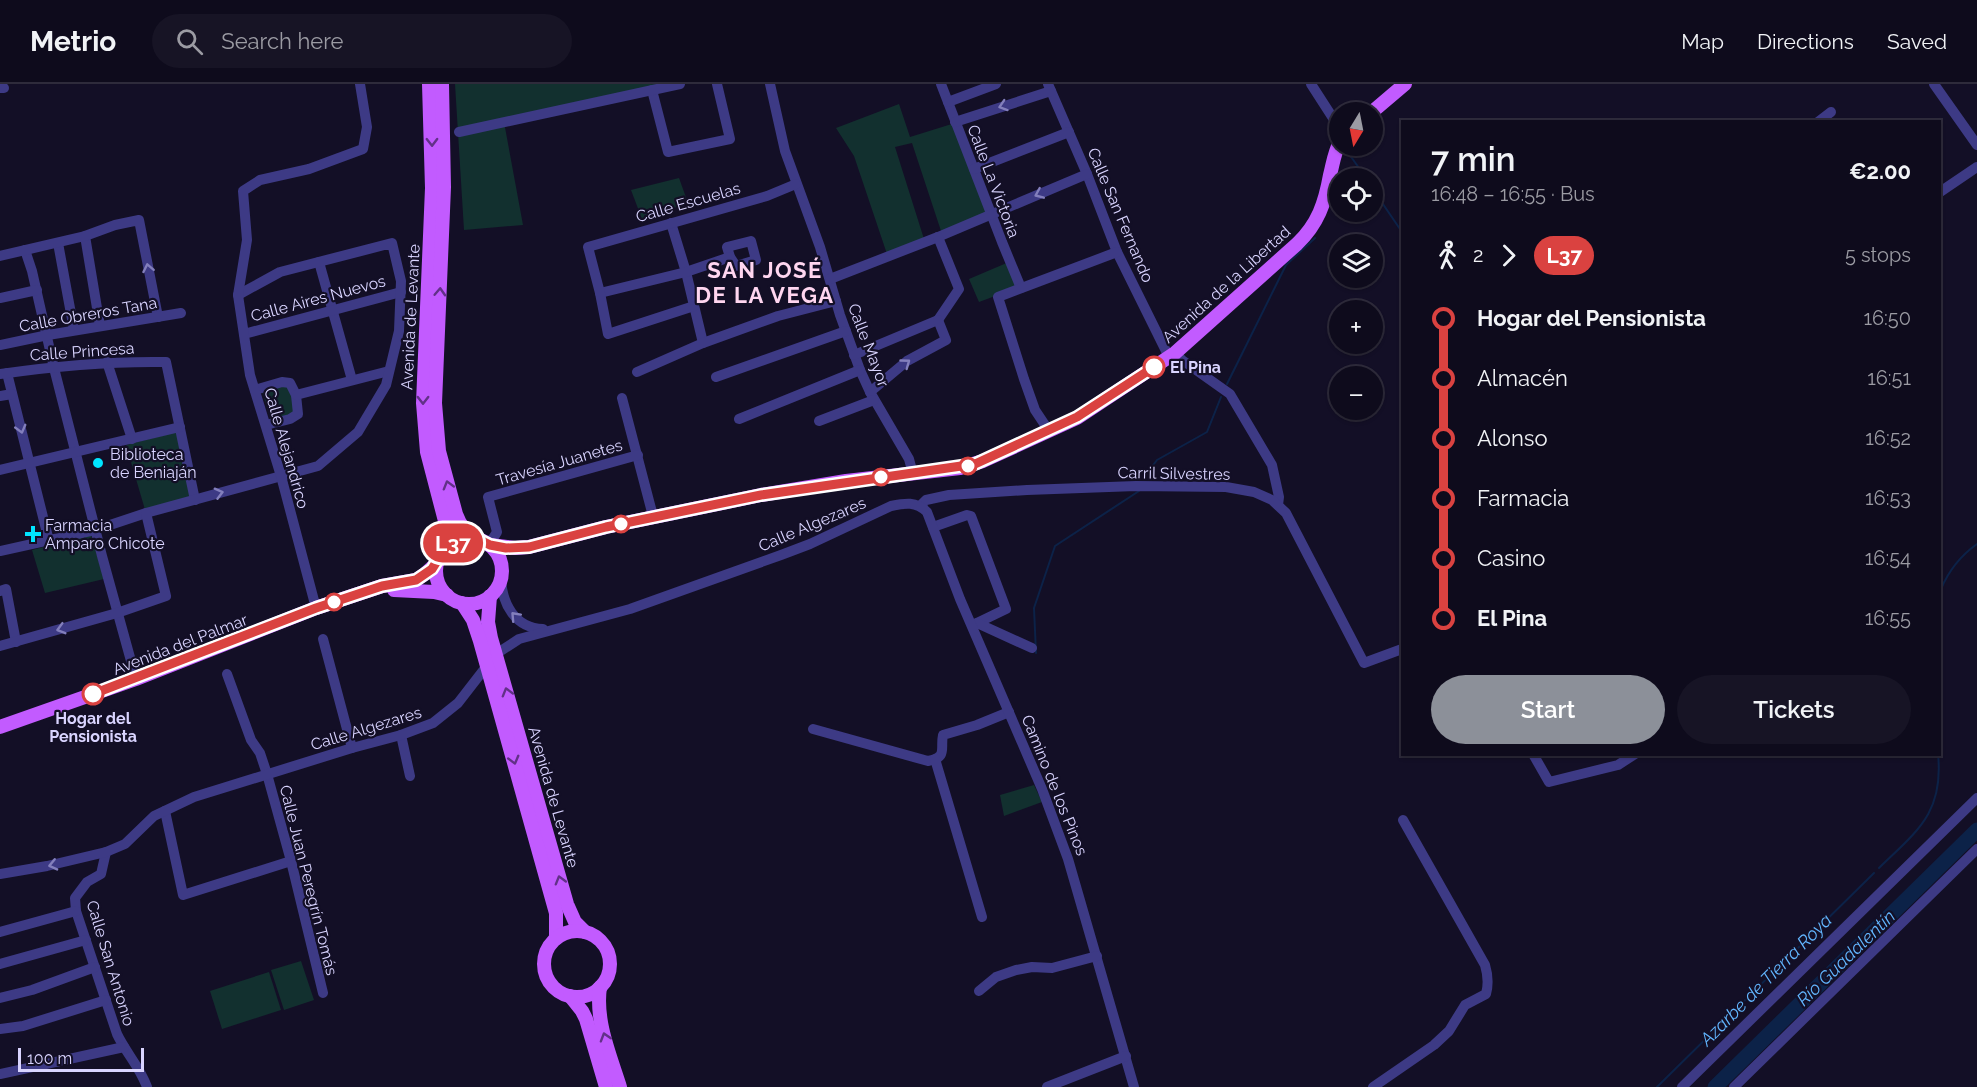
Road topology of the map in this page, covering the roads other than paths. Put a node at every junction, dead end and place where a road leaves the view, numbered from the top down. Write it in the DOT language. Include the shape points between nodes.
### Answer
graph roads {
  1 [pos="360,84"];
  2 [pos="429,84"];
  3 [pos="442,84"];
  4 [pos="680,84"];
  5 [pos="717,84"];
  6 [pos="770,84"];
  7 [pos="941,84"];
  8 [pos="996,84"];
  9 [pos="1311,84"];
  10 [pos="1405,84"];
  11 [pos="1934,84"];
  12 [pos="1049,87"];
  13 [pos="652,90"];
  14 [pos="948,102"];
  15 [pos="1383,103"];
  16 [pos="1329,112"];
  17 [pos="1831,112"];
  18 [pos="1821,120"];
  19 [pos="956,122"];
  20 [pos="459,132"];
  21 [pos="1069,132"];
  22 [pos="1977,145"];
  23 [pos="1334,156"];
  24 [pos="1977,167"];
  25 [pos="974,170"];
  26 [pos="1087,174"];
  27 [pos="796,184"];
  28 [pos="1941,191"];
  29 [pos="991,215"];
  30 [pos="671,223"];
  31 [pos="86,236"];
  32 [pos="938,237"];
  33 [pos="58,243"];
  34 [pos="26,250"];
  35 [pos="1117,252"];
  36 [pos="0,256"];
  37 [pos="730,257"];
  38 [pos="319,262"];
  39 [pos="686,272"];
  40 [pos="830,279"];
  41 [pos="1022,288"];
  42 [pos="37,290"];
  43 [pos="401,292"];
  44 [pos="600,293"];
  45 [pos="238,295"];
  46 [pos="0,298"];
  47 [pos="836,301"];
  48 [pos="694,306"];
  49 [pos="333,309"];
  50 [pos="181,313"];
  51 [pos="158,317"];
  52 [pos="938,320"];
  53 [pos="100,326"];
  54 [pos="74,330"];
  55 [pos="846,331"];
  56 [pos="244,334"];
  57 [pos="48,335"];
  58 [pos="703,343"];
  59 [pos="0,345"];
  60 [pos="854,355"];
  61 [pos="1172,355"];
  62 [pos="107,362"];
  63 [pos="54,368"];
  64 [pos="860,370"];
  65 [pos="389,371"];
  66 [pos="637,372"];
  67 [pos="3,373"];
  68 [pos="716,377"];
  69 [pos="352,380"];
  70 [pos="255,390"];
  71 [pos="12,394"];
  72 [pos="296,395"];
  73 [pos="0,396"];
  74 [pos="872,396"];
  75 [pos="622,398"];
  76 [pos="739,418"];
  77 [pos="819,421"];
  78 [pos="266,425"];
  79 [pos="180,427"];
  80 [pos="1049,431"];
  81 [pos="132,439"];
  82 [pos="76,452"];
  83 [pos="638,455"];
  84 [pos="30,464"];
  85 [pos="0,470"];
  86 [pos="913,474"];
  87 [pos="281,476"];
  88 [pos="195,500"];
  89 [pos="920,506"];
  90 [pos="1278,506"];
  91 [pos="146,513"];
  92 [pos="653,516"];
  93 [pos="933,527"];
  94 [pos="96,530"];
  95 [pos="49,541"];
  96 [pos="482,542"];
  97 [pos="529,547"];
  98 [pos="445,548"];
  99 [pos="0,551"];
  100 [pos="437,563"];
  101 [pos="501,573"];
  102 [pos="371,590"];
  103 [pos="0,591"];
  104 [pos="447,595"];
  105 [pos="490,596"];
  106 [pos="462,603"];
  107 [pos="316,608"];
  108 [pos="117,613"];
  109 [pos="974,624"];
  110 [pos="553,628"];
  111 [pos="323,639"];
  112 [pos="16,642"];
  113 [pos="0,646"];
  114 [pos="1032,648"];
  115 [pos="1401,649"];
  116 [pos="491,659"];
  117 [pos="226,674"];
  118 [pos="135,679"];
  119 [pos="1009,712"];
  120 [pos="0,727"];
  121 [pos="813,729"];
  122 [pos="401,735"];
  123 [pos="352,748"];
  124 [pos="1534,756"];
  125 [pos="1632,756"];
  126 [pos="935,759"];
  127 [pos="267,774"];
  128 [pos="410,776"];
  129 [pos="1977,798"];
  130 [pos="165,811"];
  131 [pos="1403,820"];
  132 [pos="106,852"];
  133 [pos="1974,852"];
  134 [pos="291,861"];
  135 [pos="1977,866"];
  136 [pos="0,874"];
  137 [pos="76,911"];
  138 [pos="982,917"];
  139 [pos="0,932"];
  140 [pos="585,932"];
  141 [pos="556,938"];
  142 [pos="86,940"];
  143 [pos="1097,956"];
  144 [pos="0,964"];
  145 [pos="95,967"];
  146 [pos="600,987"];
  147 [pos="979,991"];
  148 [pos="322,993"];
  149 [pos="570,996"];
  150 [pos="0,998"];
  151 [pos="106,1000"];
  152 [pos="0,1029"];
  153 [pos="124,1047"];
  154 [pos="1126,1056"];
  155 [pos="0,1074"];
  156 [pos="147,1087"];
  157 [pos="606,1087"];
  158 [pos="620,1087"];
  159 [pos="1047,1087"];
  160 [pos="1134,1087"];
  161 [pos="1373,1087"];
  162 [pos="1682,1087"];
  163 [pos="1734,1087"];
  1 -- 45 [label="street, Calle Alejandrico" via="366,127 363,149 309,169 260,180 243,191 247,240"];
  2 -- 98 [label="main road, Avenida de Levante, one-way" via="432,188 423,413 429,464 445,520"];
  96 -- 3 [label="main road, Avenida de Levante, one-way" via="460,523 456,514 436,422 444,199"];
  4 -- 13 [label="street"];
  5 -- 13 [label="street" via="730,140 668,152"];
  6 -- 27 [label="street, Calle Mayor"];
  7 -- 14 [label="street, Calle La Victoria"];
  8 -- 14 [label="street"];
  9 -- 16 [label="street"];
  10 -- 15 [label="main road"];
  11 -- 22 [label="street"];
  12 -- 19 [label="street, one-way"];
  12 -- 21 [label="street, Calle San Fernando"];
  13 -- 20 [label="street"];
  14 -- 19 [label="street, Calle La Victoria"];
  17 -- 18 [label="street"];
  19 -- 25 [label="street, Calle La Victoria"];
  21 -- 25 [label="street"];
  21 -- 26 [label="street, Calle San Fernando"];
  23 -- 61 [label="main road, Avenida de la Libertad" via="1324,204 1311,229"];
  24 -- 28 [label="street"];
  25 -- 29 [label="street, Calle La Victoria"];
  26 -- 29 [label="street, one-way"];
  26 -- 35 [label="street, Calle San Fernando"];
  27 -- 30 [label="street, Calle Escuelas"];
  27 -- 40 [label="street, Calle Mayor"];
  29 -- 32 [label="street"];
  29 -- 41 [label="street, Calle La Victoria"];
  30 -- 39 [label="street"];
  30 -- 44 [label="street, Calle Escuelas" via="588,247"];
  31 -- 33 [label="street"];
  51 -- 31 [label="street, one-way" via="139,220"];
  31 -- 53 [label="street"];
  32 -- 40 [label="street"];
  32 -- 52 [label="street" via="959,289"];
  33 -- 34 [label="street"];
  33 -- 54 [label="street"];
  34 -- 36 [label="street"];
  34 -- 42 [label="street"];
  35 -- 41 [label="street"];
  35 -- 61 [label="street, Calle San Fernando"];
  37 -- 39 [label="street"];
  38 -- 43 [label="street" via="392,243"];
  38 -- 45 [label="street" via="280,272"];
  38 -- 49 [label="street"];
  39 -- 44 [label="street"];
  39 -- 48 [label="street"];
  40 -- 47 [label="street, Calle Mayor"];
  41 -- 80 [label="street" via="998,297 1035,410"];
  42 -- 46 [label="street"];
  42 -- 57 [label="street"];
  43 -- 49 [label="street, Calle Aires Nuevos"];
  43 -- 65 [label="street" via="399,331"];
  44 -- 48 [label="street" via="608,334"];
  45 -- 56 [label="street, Calle Alejandrico"];
  47 -- 55 [label="street, Calle Mayor"];
  47 -- 58 [label="street" via="778,316"];
  48 -- 58 [label="street"];
  49 -- 56 [label="street, Calle Aires Nuevos"];
  49 -- 69 [label="street"];
  50 -- 51 [label="street, Calle Obreros Tana"];
  51 -- 53 [label="street, Calle Obreros Tana"];
  52 -- 60 [label="street"];
  74 -- 52 [label="street, one-way" via="907,361 946,340"];
  53 -- 54 [label="street, Calle Obreros Tana"];
  54 -- 57 [label="street, Calle Obreros Tana"];
  55 -- 60 [label="street, Calle Mayor"];
  55 -- 68 [label="street"];
  56 -- 70 [label="street, Calle Alejandrico"];
  57 -- 59 [label="street, Calle Obreros Tana"];
  57 -- 63 [label="street"];
  58 -- 66 [label="street"];
  60 -- 64 [label="street, Calle Mayor"];
  61 -- 80 [label="main road, Avenida de la Libertad"];
  61 -- 90 [label="street" via="1230,394 1272,465"];
  62 -- 63 [label="street, Calle Princesa"];
  62 -- 79 [label="street, Calle Princesa" via="166,362"];
  62 -- 81 [label="street"];
  63 -- 67 [label="street, Calle Princesa"];
  63 -- 82 [label="street"];
  64 -- 74 [label="street, Calle Mayor"];
  64 -- 76 [label="street"];
  65 -- 69 [label="street"];
  65 -- 87 [label="street" via="386,386 358,432 318,466"];
  67 -- 71 [label="street"];
  69 -- 72 [label="street"];
  70 -- 72 [label="street" via="282,382 290,383"];
  70 -- 78 [label="street, Calle Alejandrico"];
  71 -- 73 [label="street"];
  71 -- 84 [label="street, one-way"];
  72 -- 78 [label="street" via="298,414"];
  74 -- 77 [label="street"];
  74 -- 86 [label="street, Calle Mayor" via="904,449"];
  75 -- 83 [label="street"];
  78 -- 87 [label="street, Calle Alejandrico"];
  79 -- 81 [label="street"];
  79 -- 88 [label="street"];
  80 -- 86 [label="main road, Avenida de la Libertad" via="975,464"];
  81 -- 82 [label="street"];
  82 -- 84 [label="street"];
  82 -- 94 [label="street"];
  83 -- 92 [label="street"];
  83 -- 96 [label="street, Travesía Juanetes" via="489,497 496,532 492,540"];
  84 -- 85 [label="street"];
  84 -- 95 [label="street"];
  86 -- 92 [label="main road, Avenida de la Libertad" via="771,493"];
  88 -- 87 [label="street, one-way"];
  87 -- 107 [label="street, Calle Alejandrico"];
  88 -- 91 [label="street"];
  89 -- 90 [label="street, Carril Silvestres" via="933,498 969,493 1136,486 1226,488 1254,492"];
  89 -- 93 [label="street, Camino de los Pinos"];
  89 -- 110 [label="street, Calle Algezares" via="891,506 796,550 640,606"];
  90 -- 115 [label="street, Carril Silvestres" via="1286,513 1364,663"];
  91 -- 94 [label="street"];
  91 -- 108 [label="street" via="166,596"];
  92 -- 97 [label="main road, Avenida de la Libertad"];
  93 -- 109 [label="street, Camino de los Pinos"];
  93 -- 109 [label="street" via="971,516 1006,609"];
  94 -- 95 [label="street"];
  94 -- 108 [label="street"];
  95 -- 99 [label="street"];
  96 -- 97 [label="main road, Avenida de la Libertad"];
  96 -- 98 [label="main road" via="457,540"];
  96 -- 101 [label="main road" via="498,556"];
  97 -- 101 [label="main road, Avenida de la Libertad" via="517,553"];
  98 -- 100 [label="main road"];
  100 -- 102 [label="main road, Avenida del Palmar" via="416,580"];
  100 -- 104 [label="main road" via="438,580"];
  101 -- 105 [label="main road"];
  110 -- 101 [label="street, one-way" via="533,628 516,619 506,602"];
  102 -- 104 [label="main road, Avenida del Palmar"];
  102 -- 107 [label="main road, Avenida del Palmar"];
  103 -- 112 [label="street" via="6,589"];
  104 -- 106 [label="main road"];
  105 -- 106 [label="main road"];
  105 -- 116 [label="main road, Avenida de Levante"];
  106 -- 116 [label="main road, Avenida de Levante"];
  107 -- 118 [label="main road, Avenida del Palmar"];
  108 -- 112 [label="street, one-way"];
  108 -- 118 [label="street"];
  109 -- 114 [label="street"];
  109 -- 119 [label="street, Camino de los Pinos"];
  110 -- 116 [label="street, Calle Algezares" via="519,639"];
  111 -- 123 [label="street"];
  112 -- 113 [label="street"];
  116 -- 122 [label="street, Calle Algezares" via="447,714"];
  140 -- 116 [label="main road, Avenida de Levante, one-way" via="575,922 567,904"];
  116 -- 141 [label="main road, Avenida de Levante, one-way" via="555,907"];
  117 -- 127 [label="street, Calle Juan Peregrín Tomás"];
  118 -- 120 [label="main road, Avenida del Palmar"];
  119 -- 126 [label="street" via="943,735 942,754"];
  119 -- 143 [label="street, Camino de los Pinos" via="1068,859"];
  121 -- 126 [label="street" via="928,761"];
  122 -- 123 [label="street, Calle Algezares"];
  122 -- 128 [label="street"];
  123 -- 127 [label="street, Calle Algezares"];
  124 -- 125 [label="street" via="1549,782 1618,765"];
  126 -- 138 [label="street"];
  127 -- 130 [label="street, Calle Algezares" via="194,797"];
  127 -- 134 [label="street, Calle Juan Peregrín Tomás"];
  129 -- 162 [label="street"];
  130 -- 132 [label="street, Calle Algezares" via="154,816 125,844"];
  130 -- 134 [label="street" via="183,895"];
  131 -- 161 [label="street" via="1485,965 1488,987 1486,994 1465,1005 1449,1031 1434,1045"];
  132 -- 136 [label="street, Calle Algezares, one-way"];
  132 -- 137 [label="street, Calle San Antonio" via="101,874 87,882 75,898"];
  133 -- 135 [label="street"];
  133 -- 163 [label="street"];
  134 -- 148 [label="street, Calle Juan Peregrín Tomás"];
  137 -- 139 [label="street"];
  137 -- 142 [label="street, Calle San Antonio"];
  140 -- 141 [label="main road"];
  140 -- 146 [label="main road" via="600,940 609,955 609,972"];
  141 -- 149 [label="main road" via="546,953 545,971 554,987"];
  142 -- 144 [label="street"];
  142 -- 145 [label="street, Calle San Antonio"];
  143 -- 147 [label="street" via="1052,968 1016,970 996,977"];
  143 -- 154 [label="street, Camino de los Pinos"];
  145 -- 150 [label="street"];
  145 -- 151 [label="street, Calle San Antonio"];
  146 -- 149 [label="main road" via="589,994"];
  158 -- 146 [label="main road, one-way" via="601,1024"];
  149 -- 157 [label="main road" via="586,1019"];
  151 -- 152 [label="street" via="23,1026"];
  151 -- 153 [label="street, Calle San Antonio"];
  153 -- 155 [label="street"];
  153 -- 156 [label="street, Calle San Antonio" via="141,1070"];
  154 -- 159 [label="street"];
  154 -- 160 [label="street, Camino de los Pinos"];
}
